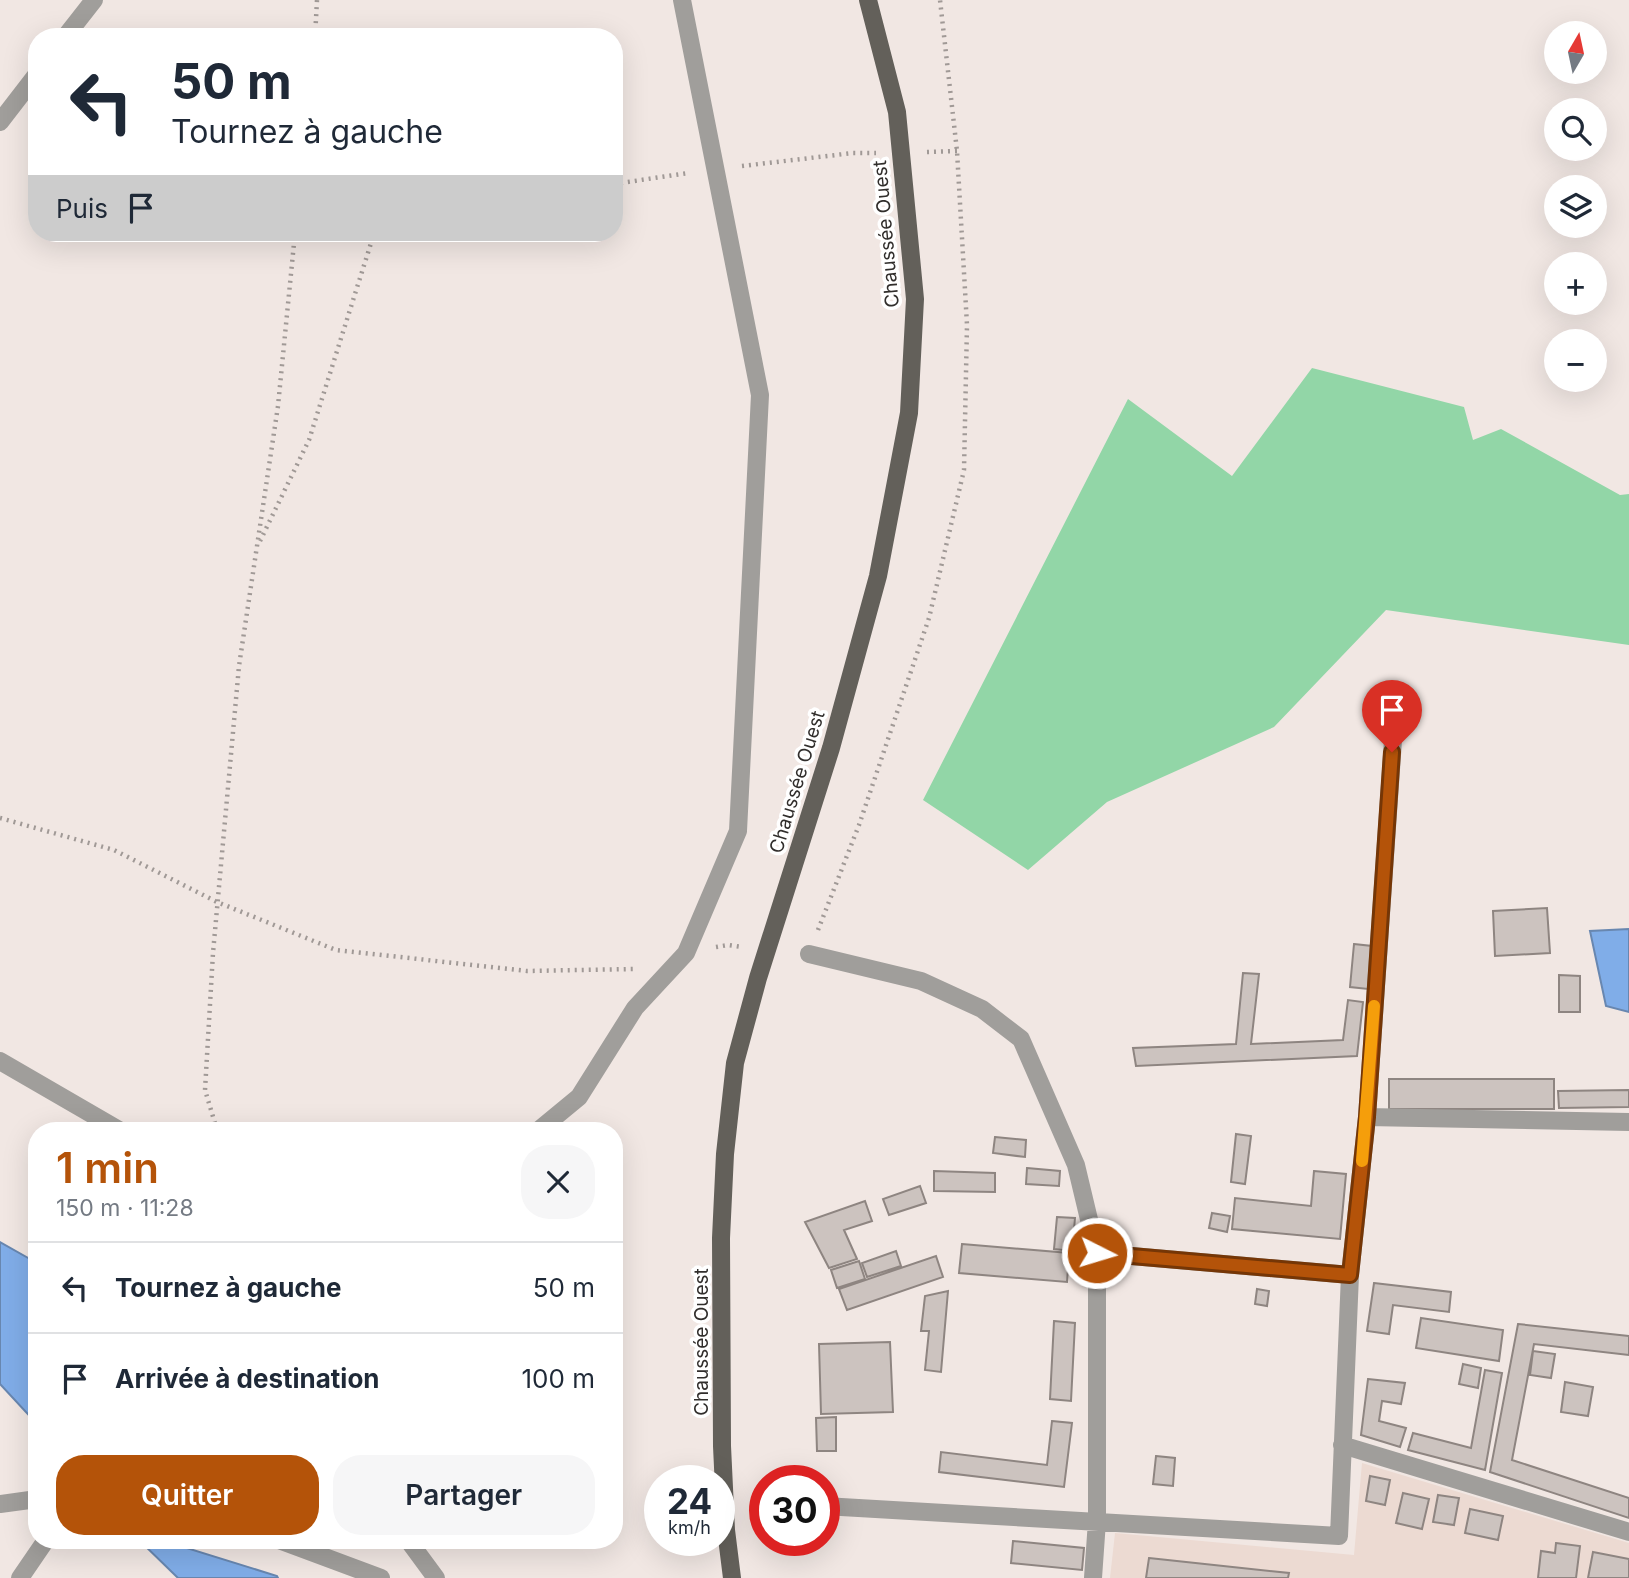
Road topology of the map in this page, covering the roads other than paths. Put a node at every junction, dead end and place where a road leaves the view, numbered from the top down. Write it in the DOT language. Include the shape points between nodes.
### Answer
graph roads {
  1 [pos="94,0"];
  2 [pos="682,0"];
  3 [pos="868,0"];
  4 [pos="72,28"];
  5 [pos="28,86"];
  6 [pos="0,122"];
  7 [pos="1394,726"];
  8 [pos="809,954"];
  9 [pos="0,1061"];
  10 [pos="1367,1117"];
  11 [pos="105,1122"];
  12 [pos="549,1122"];
  13 [pos="1629,1122"];
  14 [pos="1097,1253"];
  15 [pos="1350,1275"];
  16 [pos="1342,1445"];
  17 [pos="28,1500"];
  18 [pos="0,1504"];
  19 [pos="840,1507"];
  20 [pos="1097,1521"];
  21 [pos="1629,1532"];
  22 [pos="40,1549"];
  23 [pos="303,1549"];
  24 [pos="415,1549"];
  25 [pos="20,1578"];
  26 [pos="381,1578"];
  27 [pos="436,1578"];
  28 [pos="733,1578"];
  29 [pos="1093,1578"];
  1 -- 4 [label="street"];
  2 -- 12 [label="street" via="760,395 738,831 686,953 635,1009 579,1097"];
  3 -- 28 [label="main road, Chaussée Ouest" via="897,112 915,299 909,413 877,576 831,748 735,1063 721,1238 722,1446"];
  5 -- 6 [label="street"];
  7 -- 10 [label="street"];
  8 -- 14 [label="street" via="921,981 982,1009 1021,1039 1076,1165"];
  9 -- 11 [label="street"];
  10 -- 13 [label="street"];
  10 -- 15 [label="street"];
  14 -- 15 [label="street"];
  14 -- 20 [label="street"];
  15 -- 16 [label="street"];
  16 -- 20 [label="street" via="1339,1536"];
  16 -- 21 [label="street"];
  17 -- 18 [label="street"];
  19 -- 20 [label="street"];
  20 -- 29 [label="street"];
  22 -- 25 [label="street"];
  23 -- 26 [label="street"];
  24 -- 27 [label="street"];
}
